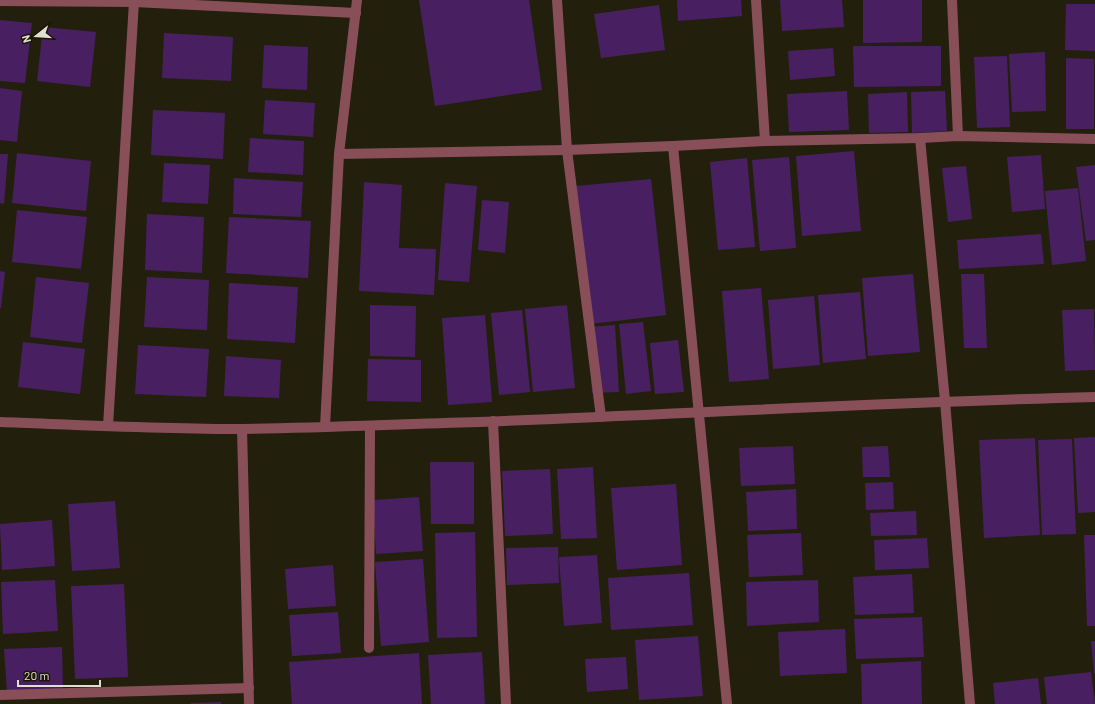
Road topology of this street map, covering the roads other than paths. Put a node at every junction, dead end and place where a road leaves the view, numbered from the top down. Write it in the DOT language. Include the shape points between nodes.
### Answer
graph roads {
  1 [pos="357,0"];
  2 [pos="557,0"];
  3 [pos="756,0"];
  4 [pos="952,0"];
  5 [pos="0,1"];
  6 [pos="134,2"];
  7 [pos="356,13"];
  8 [pos="958,136"];
  9 [pos="920,138"];
  10 [pos="1095,139"];
  11 [pos="765,141"];
  12 [pos="673,146"];
  13 [pos="567,150"];
  14 [pos="339,154"];
  15 [pos="1095,397"];
  16 [pos="945,401"];
  17 [pos="698,413"];
  18 [pos="601,417"];
  19 [pos="493,421"];
  20 [pos="0,422"];
  21 [pos="108,426"];
  22 [pos="370,426"];
  23 [pos="325,427"];
  24 [pos="242,428"];
  25 [pos="368,648"];
  26 [pos="249,688"];
  27 [pos="0,695"];
  28 [pos="27,699"];
  29 [pos="249,704"];
  30 [pos="506,704"];
  31 [pos="727,704"];
  32 [pos="970,704"];
  1 -- 7 [label="street"];
  2 -- 13 [label="street"];
  3 -- 11 [label="street"];
  4 -- 8 [label="street"];
  5 -- 6 [label="street"];
  6 -- 7 [label="street"];
  6 -- 21 [label="street"];
  7 -- 14 [label="street"];
  8 -- 9 [label="street"];
  8 -- 10 [label="street"];
  9 -- 11 [label="street"];
  9 -- 16 [label="street"];
  11 -- 12 [label="street"];
  12 -- 13 [label="street"];
  12 -- 17 [label="street"];
  13 -- 14 [label="street"];
  13 -- 18 [label="street"];
  14 -- 23 [label="street"];
  15 -- 16 [label="street"];
  16 -- 17 [label="street"];
  16 -- 32 [label="street"];
  17 -- 18 [label="street"];
  17 -- 31 [label="street"];
  18 -- 19 [label="street"];
  19 -- 22 [label="street"];
  19 -- 30 [label="street"];
  20 -- 21 [label="street"];
  21 -- 24 [label="street"];
  22 -- 23 [label="street"];
  22 -- 25 [label="street"];
  23 -- 24 [label="street"];
  24 -- 26 [label="street"];
  26 -- 28 [label="street"];
  26 -- 29 [label="street"];
  27 -- 28 [label="street"];
}
